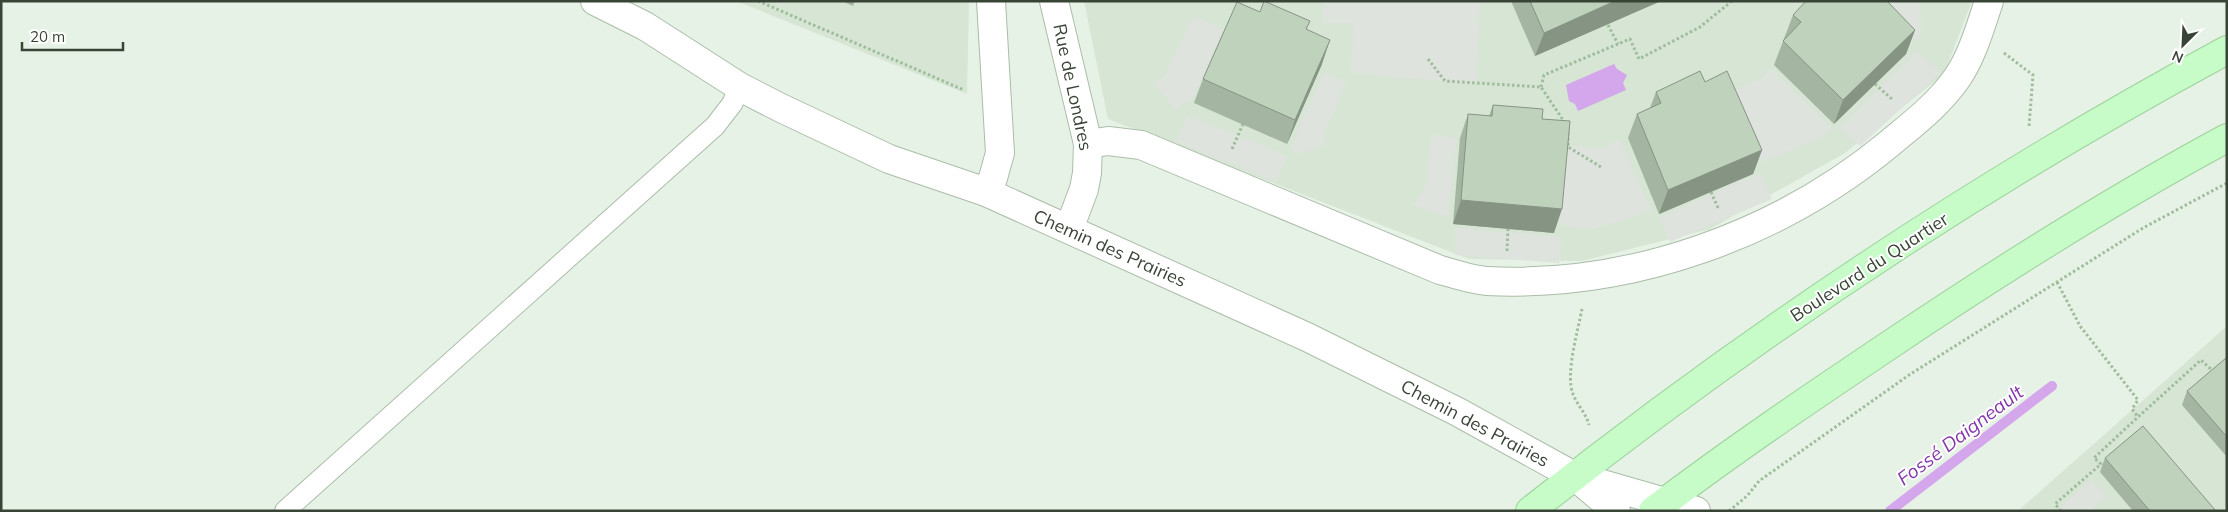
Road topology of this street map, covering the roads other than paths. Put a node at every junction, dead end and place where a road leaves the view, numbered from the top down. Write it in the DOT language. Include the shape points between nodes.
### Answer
graph roads {
  1 [pos="595,1"];
  2 [pos="626,1"];
  3 [pos="991,1"];
  4 [pos="1054,1"];
  5 [pos="1989,1"];
  6 [pos="645,26"];
  7 [pos="2227,50"];
  8 [pos="740,87"];
  9 [pos="2227,138"];
  10 [pos="1088,144"];
  11 [pos="986,192"];
  12 [pos="1069,229"];
  13 [pos="1574,476"];
  14 [pos="1659,506"];
  15 [pos="285,511"];
  16 [pos="1530,511"];
  17 [pos="1616,511"];
  18 [pos="1696,511"];
  1 -- 6 [label="street, Chemin des Prairies"];
  2 -- 6 [label="street, Chemin des Prairies"];
  3 -- 11 [label="street" via="1000,153"];
  4 -- 10 [label="street, Rue de Londres"];
  5 -- 10 [label="street" via="1959,76 1942,98 1862,167 1786,213 1731,237 1680,257 1579,278 1486,281 1440,270 1142,145 1108,141"];
  6 -- 8 [label="street, Chemin des Prairies"];
  7 -- 13 [label="main road, Boulevard du Quartier" via="2042,157 1893,250 1779,327"];
  8 -- 11 [label="street, Chemin des Prairies" via="889,159"];
  8 -- 15 [label="lane" via="715,126"];
  9 -- 14 [label="main road" via="2098,211 1973,289 1733,451"];
  10 -- 12 [label="street, Rue de Londres" via="1084,189"];
  11 -- 12 [label="street, Chemin des Prairies"];
  12 -- 13 [label="street, Chemin des Prairies" via="1355,360"];
  13 -- 14 [label="street, Chemin des Prairies"];
  13 -- 16 [label="main road, Boulevard du Quartier"];
  13 -- 17 [label="street, Chemin des Prairies"];
  14 -- 18 [label="street, Chemin des Prairies"];
}
